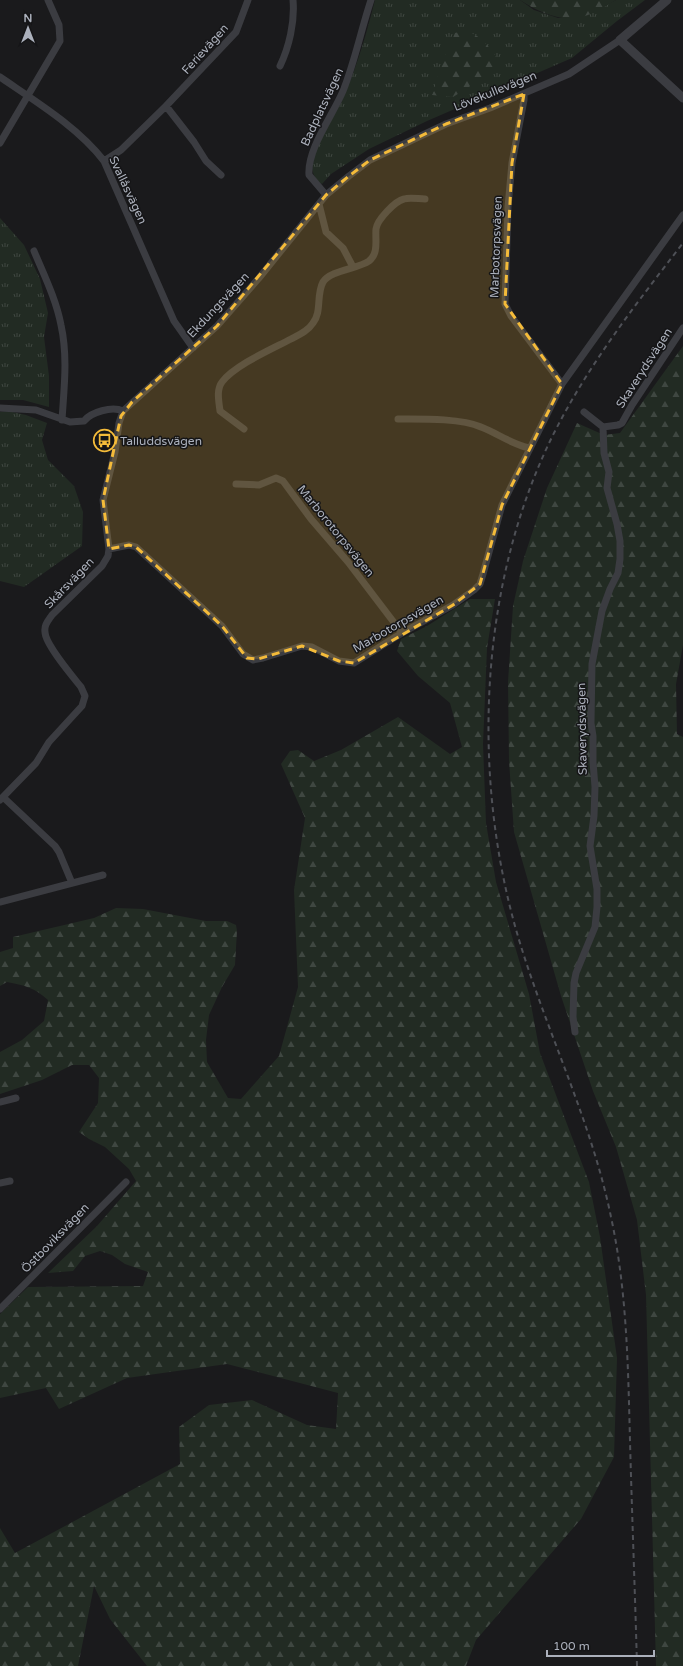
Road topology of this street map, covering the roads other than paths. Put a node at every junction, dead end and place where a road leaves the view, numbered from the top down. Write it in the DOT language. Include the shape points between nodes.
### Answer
graph roads {
  1 [pos="48,0"];
  2 [pos="248,0"];
  3 [pos="293,0"];
  4 [pos="371,0"];
  5 [pos="667,0"];
  6 [pos="620,40"];
  7 [pos="280,66"];
  8 [pos="0,77"];
  9 [pos="524,94"];
  10 [pos="27,96"];
  11 [pos="683,98"];
  12 [pos="166,106"];
  13 [pos="0,143"];
  14 [pos="104,161"];
  15 [pos="221,175"];
  16 [pos="326,195"];
  17 [pos="425,200"];
  18 [pos="319,204"];
  19 [pos="683,215"];
  20 [pos="34,251"];
  21 [pos="353,267"];
  22 [pos="683,328"];
  23 [pos="193,348"];
  24 [pos="562,384"];
  25 [pos="0,408"];
  26 [pos="123,411"];
  27 [pos="584,412"];
  28 [pos="398,419"];
  29 [pos="62,420"];
  30 [pos="603,427"];
  31 [pos="244,429"];
  32 [pos="529,448"];
  33 [pos="236,484"];
  34 [pos="108,549"];
  35 [pos="402,633"];
  36 [pos="1,799"];
  37 [pos="103,875"];
  38 [pos="72,883"];
  39 [pos="0,902"];
  40 [pos="575,1032"];
  41 [pos="16,1098"];
  42 [pos="0,1102"];
  43 [pos="10,1181"];
  44 [pos="126,1182"];
  45 [pos="0,1183"];
  46 [pos="0,1309"];
  1 -- 10 [label="street" via="59,25 60,41"];
  2 -- 12 [label="street, Ferievägen" via="236,32"];
  3 -- 7 [label="street" via="292,27"];
  4 -- 16 [label="street, Badplatsvägen" via="355,60 343,92 310,159 309,175"];
  5 -- 6 [label="street, Lövekullevägen"];
  6 -- 9 [label="street, Lövekullevägen" via="569,74"];
  6 -- 11 [label="street"];
  8 -- 10 [label="street, Svallåsvägen"];
  9 -- 16 [label="street, Lövekullevägen" via="446,124 370,160"];
  9 -- 24 [label="street, Marbotorpsvägen" via="512,163 508,207 505,304 511,316"];
  10 -- 13 [label="street"];
  10 -- 14 [label="street, Svallåsvägen" via="60,119"];
  12 -- 14 [label="street, Ferievägen" via="121,150"];
  12 -- 15 [label="street" via="206,161"];
  14 -- 23 [label="street, Svallåsvägen" via="174,321"];
  16 -- 18 [label="street, Ekdungsvägen"];
  17 -- 21 [label="street" via="404,199 382,216 376,228 376,250 373,256 369,261"];
  18 -- 21 [label="street" via="326,232 343,248"];
  18 -- 23 [label="street, Ekdungsvägen" via="217,326"];
  19 -- 24 [label="street, Marbotorpsvägen"];
  20 -- 29 [label="street" via="62,326 66,366"];
  21 -- 31 [label="street" via="324,281 314,323 304,332 239,367 222,382 218,395 220,411"];
  22 -- 30 [label="street, Skaverydsvägen" via="622,423"];
  23 -- 26 [label="street, Ekdungsvägen"];
  24 -- 32 [label="street, Marbotorpsvägen"];
  25 -- 29 [label="street" via="36,410"];
  26 -- 29 [label="street" via="105,411 87,417 84,421"];
  26 -- 34 [label="street, Skårsvägen" via="103,500"];
  27 -- 30 [label="street"];
  28 -- 32 [label="street" via="470,423 481,426 514,444"];
  30 -- 40 [label="street, Skaverydsvägen" via="604,453 609,472 608,488 620,541 620,559 618,573 602,611 592,664 591,723 595,787 590,846 597,889 597,907 595,927 574,983"];
  32 -- 35 [label="street, Marbotorpsvägen" via="502,505 480,584 454,605"];
  33 -- 35 [label="street, Marborotorpsvägen" via="259,485 276,478 283,481"];
  34 -- 35 [label="street, Marbotorpsvägen" via="129,544 136,547 222,626 243,654 253,660 302,646 312,647 340,661 354,663"];
  34 -- 36 [label="street, Skårsvägen" via="108,556 102,566 52,615 46,623 44,633 50,646 84,692 84,702 48,742 36,763"];
  36 -- 38 [label="street" via="55,846"];
  37 -- 38 [label="street"];
  38 -- 39 [label="street"];
  41 -- 42 [label="street"];
  43 -- 45 [label="street"];
  44 -- 46 [label="street, Östboviksvägen"];
}
